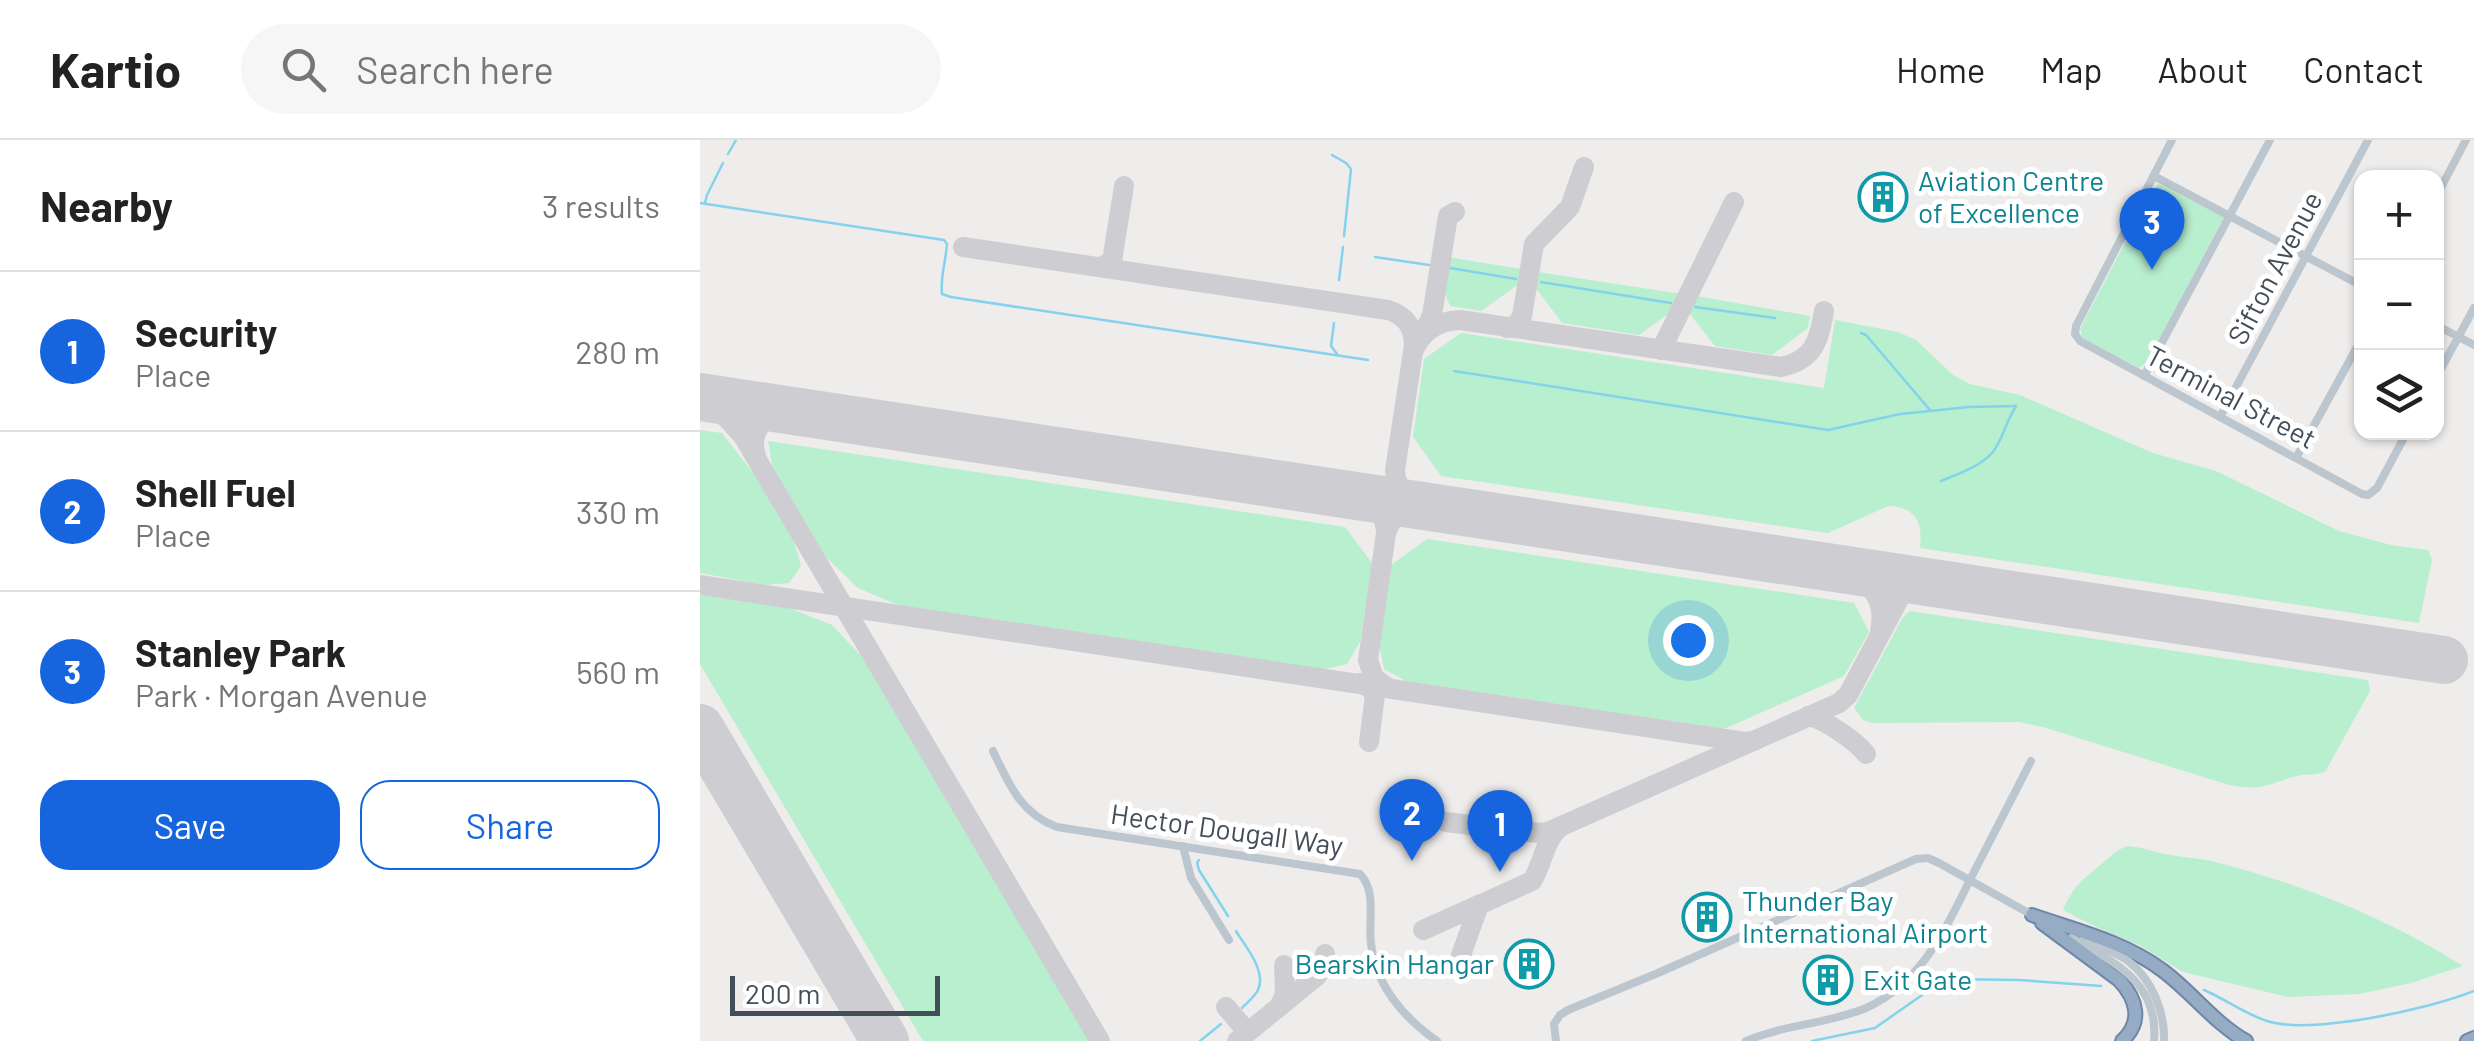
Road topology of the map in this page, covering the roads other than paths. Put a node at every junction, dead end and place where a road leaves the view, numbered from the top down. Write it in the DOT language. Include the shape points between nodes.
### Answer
graph roads {
  1 [pos="2172,140"];
  2 [pos="2270,140"];
  3 [pos="2368,140"];
  4 [pos="2466,140"];
  5 [pos="2154,176"];
  6 [pos="2444,181"];
  7 [pos="2230,216"];
  8 [pos="2307,257"];
  9 [pos="2354,282"];
  10 [pos="2474,308"];
  11 [pos="2444,329"];
  12 [pos="2458,337"];
  13 [pos="2474,345"];
  14 [pos="2355,350"];
  15 [pos="2444,363"];
  16 [pos="2144,376"];
  17 [pos="2220,417"];
  18 [pos="2403,440"];
  19 [pos="2296,458"];
  20 [pos="992,751"];
  21 [pos="2031,761"];
  22 [pos="1183,846"];
  23 [pos="1970,881"];
  24 [pos="2032,915"];
  25 [pos="1229,940"];
  26 [pos="2474,1038"];
  27 [pos="1436,1041"];
  28 [pos="1556,1041"];
  29 [pos="1746,1041"];
  30 [pos="2122,1041"];
  31 [pos="2154,1041"];
  32 [pos="2164,1041"];
  33 [pos="2246,1041"];
  34 [pos="2467,1041"];
  1 -- 5 [label="street"];
  2 -- 7 [label="street"];
  3 -- 8 [label="street, Sifton Avenue"];
  4 -- 6 [label="street"];
  5 -- 7 [label="street"];
  5 -- 16 [label="street, Terminal Street" via="2076,326 2080,342"];
  7 -- 8 [label="street"];
  7 -- 16 [label="street"];
  8 -- 9 [label="street"];
  8 -- 17 [label="street, Sifton Avenue"];
  10 -- 12 [label="street"];
  11 -- 12 [label="street"];
  12 -- 13 [label="street"];
  12 -- 15 [label="street"];
  14 -- 19 [label="street"];
  16 -- 17 [label="street, Terminal Street"];
  17 -- 19 [label="street, Terminal Street"];
  18 -- 19 [label="street, Terminal Street" via="2368,494"];
  20 -- 22 [label="street, Hector Dougall Way" via="1022,805 1043,822"];
  21 -- 23 [label="street"];
  22 -- 25 [label="street" via="1191,878"];
  22 -- 27 [label="street, Hector Dougall Way" via="1360,874 1368,884 1371,947 1380,975 1397,1007"];
  23 -- 24 [label="street"];
  23 -- 28 [label="street" via="1928,858 1916,859 1560,1014"];
  23 -- 29 [label="street" via="1936,948 1896,990 1854,1012"];
  24 -- 30 [label="highway" via="2128,989 2136,1017"];
  24 -- 31 [label="street" via="2133,977 2150,1007"];
  24 -- 32 [label="street" via="2139,972 2160,1008"];
  24 -- 33 [label="highway" via="2156,965"];
  26 -- 34 [label="highway"];
}
